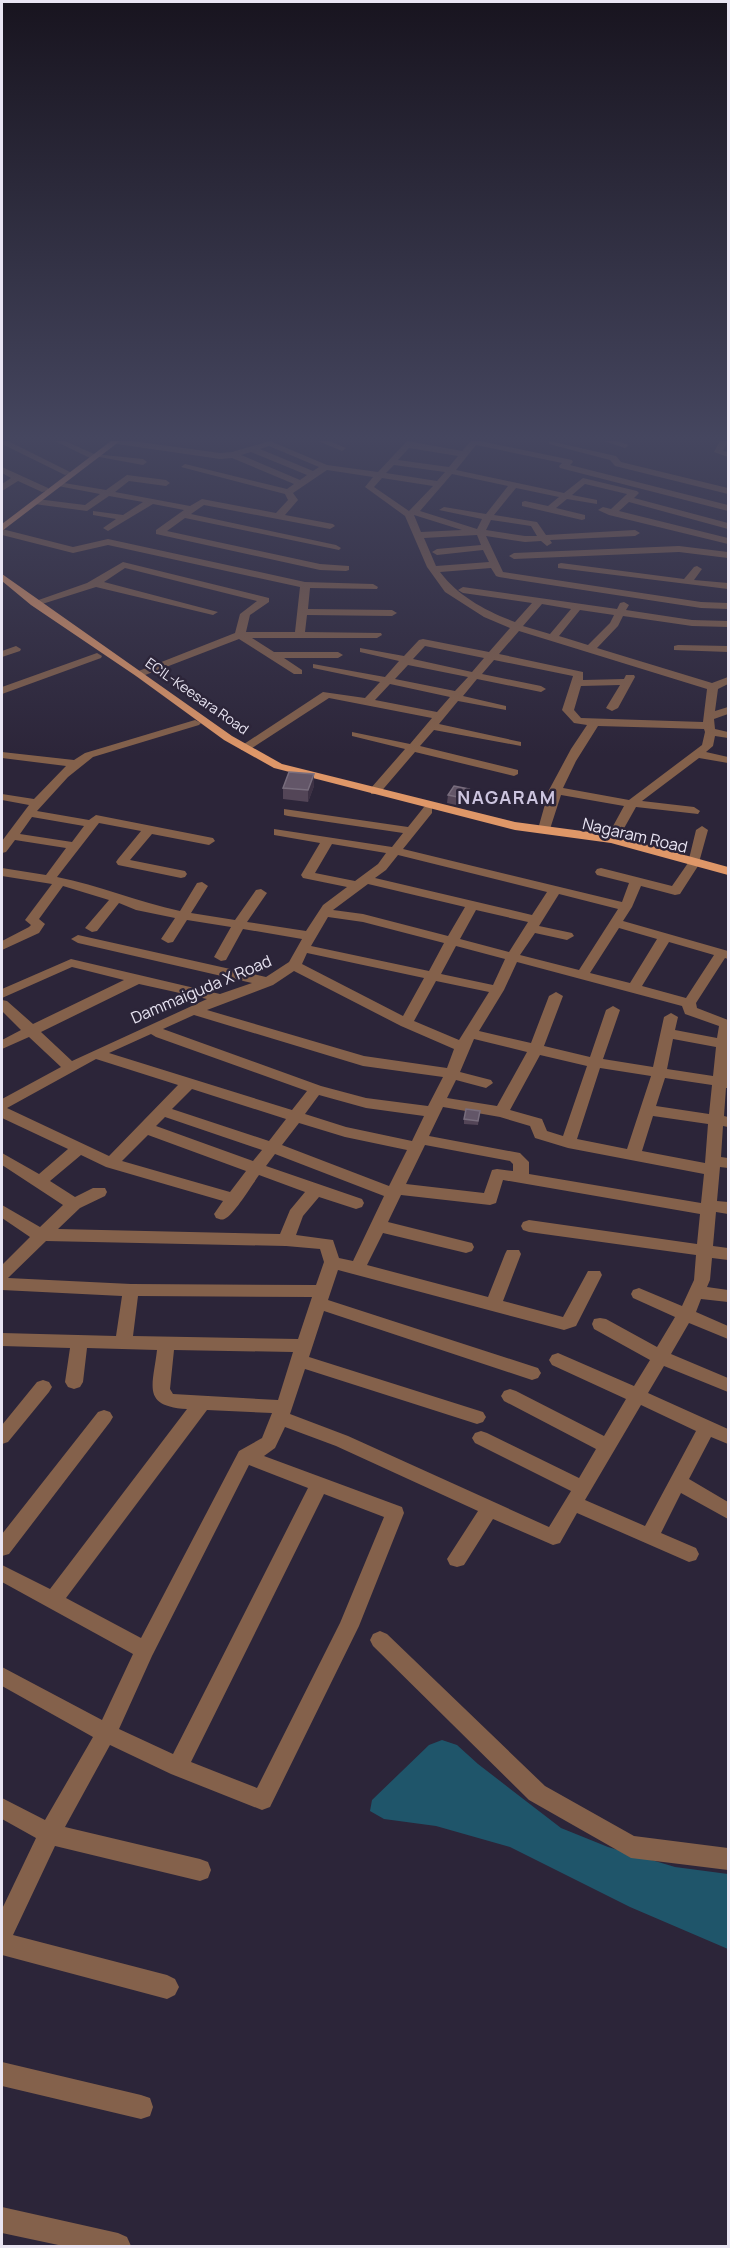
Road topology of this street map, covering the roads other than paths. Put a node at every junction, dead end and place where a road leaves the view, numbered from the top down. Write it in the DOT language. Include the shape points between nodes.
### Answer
graph roads {
  1 [pos="58,546"];
  2 [pos="91,546"];
  3 [pos="126,546"];
  4 [pos="222,546"];
  5 [pos="247,546"];
  6 [pos="326,546"];
  7 [pos="422,546"];
  8 [pos="548,546"];
  9 [pos="640,546"];
  10 [pos="487,547"];
  11 [pos="336,548"];
  12 [pos="73,550"];
  13 [pos="241,550"];
  14 [pos="437,552"];
  15 [pos="552,554"];
  16 [pos="729,555"];
  17 [pos="514,556"];
  18 [pos="58,560"];
  19 [pos="646,563"];
  20 [pos="495,565"];
  21 [pos="561,566"];
  22 [pos="346,568"];
  23 [pos="434,569"];
  24 [pos="697,569"];
  25 [pos="2,577"];
  26 [pos="687,582"];
  27 [pos="98,584"];
  28 [pos="564,584"];
  29 [pos="2,585"];
  30 [pos="305,585"];
  31 [pos="335,586"];
  32 [pos="729,586"];
  33 [pos="373,587"];
  34 [pos="463,590"];
  35 [pos="630,594"];
  36 [pos="334,598"];
  37 [pos="543,602"];
  38 [pos="35,603"];
  39 [pos="578,606"];
  40 [pos="729,606"];
  41 [pos="213,612"];
  42 [pos="303,612"];
  43 [pos="392,613"];
  44 [pos="621,613"];
  45 [pos="729,624"];
  46 [pos="517,627"];
  47 [pos="240,635"];
  48 [pos="300,635"];
  49 [pos="377,635"];
  50 [pos="552,638"];
  51 [pos="678,648"];
  52 [pos="16,649"];
  53 [pos="729,649"];
  54 [pos="364,650"];
  55 [pos="590,650"];
  56 [pos="2,654"];
  57 [pos="271,655"];
  58 [pos="338,655"];
  59 [pos="97,656"];
  60 [pos="490,656"];
  61 [pos="405,661"];
  62 [pos="317,666"];
  63 [pos="639,666"];
  64 [pos="298,672"];
  65 [pos="140,674"];
  66 [pos="474,675"];
  67 [pos="729,680"];
  68 [pos="387,681"];
  69 [pos="627,682"];
  70 [pos="576,683"];
  71 [pos="713,687"];
  72 [pos="541,689"];
  73 [pos="2,691"];
  74 [pos="164,696"];
  75 [pos="456,696"];
  76 [pos="367,702"];
  77 [pos="502,708"];
  78 [pos="612,708"];
  79 [pos="729,710"];
  80 [pos="438,716"];
  81 [pos="195,723"];
  82 [pos="595,723"];
  83 [pos="710,725"];
  84 [pos="430,726"];
  85 [pos="356,735"];
  86 [pos="729,735"];
  87 [pos="518,744"];
  88 [pos="245,748"];
  89 [pos="414,748"];
  90 [pos="696,754"];
  91 [pos="2,755"];
  92 [pos="729,760"];
  93 [pos="75,764"];
  94 [pos="514,772"];
  95 [pos="555,790"];
  96 [pos="375,791"];
  97 [pos="2,797"];
  98 [pos="632,803"];
  99 [pos="32,808"];
  100 [pos="429,808"];
  101 [pos="694,811"];
  102 [pos="288,812"];
  103 [pos="317,816"];
  104 [pos="92,824"];
  105 [pos="149,829"];
  106 [pos="544,829"];
  107 [pos="702,830"];
  108 [pos="411,831"];
  109 [pos="278,832"];
  110 [pos="11,836"];
  111 [pos="308,837"];
  112 [pos="612,839"];
  113 [pos="328,840"];
  114 [pos="209,841"];
  115 [pos="75,846"];
  116 [pos="2,849"];
  117 [pos="395,851"];
  118 [pos="693,864"];
  119 [pos="729,871"];
  120 [pos="2,872"];
  121 [pos="601,872"];
  122 [pos="181,874"];
  123 [pos="729,876"];
  124 [pos="55,880"];
  125 [pos="636,882"];
  126 [pos="362,883"];
  127 [pos="202,886"];
  128 [pos="555,890"];
  129 [pos="261,893"];
  130 [pos="117,898"];
  131 [pos="472,906"];
  132 [pos="626,907"];
  133 [pos="324,913"];
  134 [pos="182,915"];
  135 [pos="239,924"];
  136 [pos="534,924"];
  137 [pos="615,924"];
  138 [pos="92,928"];
  139 [pos="567,936"];
  140 [pos="666,936"];
  141 [pos="78,939"];
  142 [pos="168,939"];
  143 [pos="307,942"];
  144 [pos="451,942"];
  145 [pos="2,946"];
  146 [pos="725,954"];
  147 [pos="513,956"];
  148 [pos="221,957"];
  149 [pos="294,965"];
  150 [pos="583,974"];
  151 [pos="434,975"];
  152 [pos="137,979"];
  153 [pos="268,982"];
  154 [pos="634,988"];
  155 [pos="497,990"];
  156 [pos="2,994"];
  157 [pos="556,996"];
  158 [pos="221,998"];
  159 [pos="688,1003"];
  160 [pos="2,1004"];
  161 [pos="192,1010"];
  162 [pos="613,1010"];
  163 [pos="671,1017"];
  164 [pos="406,1023"];
  165 [pos="152,1028"];
  166 [pos="30,1030"];
  167 [pos="668,1033"];
  168 [pos="466,1040"];
  169 [pos="726,1044"];
  170 [pos="2,1045"];
  171 [pos="536,1049"];
  172 [pos="95,1054"];
  173 [pos="596,1063"];
  174 [pos="70,1067"];
  175 [pos="659,1072"];
  176 [pos="450,1075"];
  177 [pos="724,1082"];
  178 [pos="189,1083"];
  179 [pos="486,1083"];
  180 [pos="316,1089"];
  181 [pos="2,1105"];
  182 [pos="435,1106"];
  183 [pos="647,1110"];
  184 [pos="163,1111"];
  185 [pos="2,1112"];
  186 [pos="501,1112"];
  187 [pos="294,1116"];
  188 [pos="722,1121"];
  189 [pos="145,1128"];
  190 [pos="418,1143"];
  191 [pos="568,1143"];
  192 [pos="81,1147"];
  193 [pos="271,1147"];
  194 [pos="633,1155"];
  195 [pos="2,1158"];
  196 [pos="111,1163"];
  197 [pos="718,1165"];
  198 [pos="258,1167"];
  199 [pos="521,1178"];
  200 [pos="39,1182"];
  201 [pos="316,1190"];
  202 [pos="395,1191"];
  203 [pos="99,1192"];
  204 [pos="235,1199"];
  205 [pos="356,1203"];
  206 [pos="74,1204"];
  207 [pos="709,1207"];
  208 [pos="729,1208"];
  209 [pos="2,1211"];
  210 [pos="222,1215"];
  211 [pos="378,1226"];
  212 [pos="530,1226"];
  213 [pos="40,1235"];
  214 [pos="285,1240"];
  215 [pos="466,1247"];
  216 [pos="705,1251"];
  217 [pos="513,1254"];
  218 [pos="729,1254"];
  219 [pos="332,1262"];
  220 [pos="357,1269"];
  221 [pos="2,1274"];
  222 [pos="594,1275"];
  223 [pos="2,1284"];
  224 [pos="131,1290"];
  225 [pos="697,1292"];
  226 [pos="639,1294"];
  227 [pos="729,1296"];
  228 [pos="321,1297"];
  229 [pos="493,1306"];
  230 [pos="686,1314"];
  231 [pos="600,1324"];
  232 [pos="729,1333"];
  233 [pos="2,1340"];
  234 [pos="79,1343"];
  235 [pos="123,1343"];
  236 [pos="166,1344"];
  237 [pos="302,1353"];
  238 [pos="660,1357"];
  239 [pos="558,1360"];
  240 [pos="531,1373"];
  241 [pos="74,1382"];
  242 [pos="729,1385"];
  243 [pos="42,1387"];
  244 [pos="510,1396"];
  245 [pos="637,1396"];
  246 [pos="201,1404"];
  247 [pos="282,1412"];
  248 [pos="104,1417"];
  249 [pos="477,1417"];
  250 [pos="707,1427"];
  251 [pos="2,1437"];
  252 [pos="729,1437"];
  253 [pos="481,1438"];
  254 [pos="607,1446"];
  255 [pos="245,1456"];
  256 [pos="678,1482"];
  257 [pos="319,1485"];
  258 [pos="578,1495"];
  259 [pos="490,1508"];
  260 [pos="729,1511"];
  261 [pos="650,1535"];
  262 [pos="2,1548"];
  263 [pos="689,1554"];
  264 [pos="457,1559"];
  265 [pos="2,1574"];
  266 [pos="54,1599"];
  267 [pos="380,1640"];
  268 [pos="145,1650"];
  269 [pos="2,1676"];
  270 [pos="106,1733"];
  271 [pos="178,1767"];
  272 [pos="2,1808"];
  273 [pos="50,1834"];
  274 [pos="729,1859"];
  275 [pos="200,1870"];
  276 [pos="2,1933"];
  277 [pos="2,1944"];
  278 [pos="167,1987"];
  279 [pos="2,2074"];
  280 [pos="141,2107"];
  281 [pos="2,2220"];
  282 [pos="118,2247"];
  1 -- 12 [label="street"];
  2 -- 12 [label="street"];
  3 -- 30 [label="street"];
  4 -- 13 [label="street"];
  5 -- 13 [label="street"];
  6 -- 11 [label="street"];
  7 -- 23 [label="street"];
  8 -- 15 [label="street"];
  9 -- 19 [label="street"];
  10 -- 14 [label="street"];
  10 -- 20 [label="street"];
  12 -- 18 [label="street"];
  13 -- 22 [label="street" via="320,567"];
  15 -- 17 [label="street"];
  15 -- 19 [label="street"];
  16 -- 19 [label="street" via="679,549"];
  19 -- 21 [label="street"];
  19 -- 26 [label="street"];
  19 -- 35 [label="street"];
  20 -- 23 [label="street"];
  20 -- 28 [label="street" via="499,574"];
  23 -- 46 [label="street" via="449,590 488,615"];
  24 -- 26 [label="street"];
  25 -- 38 [label="main road, ECIL-Keesara Road"];
  26 -- 32 [label="street"];
  27 -- 38 [label="street"];
  27 -- 41 [label="street"];
  27 -- 47 [label="street" via="123,565 265,600 245,615"];
  28 -- 35 [label="street"];
  28 -- 37 [label="street"];
  29 -- 59 [label="main road, ECIL-Keesara Road" via="66,637"];
  30 -- 31 [label="street"];
  30 -- 42 [label="street"];
  31 -- 33 [label="street"];
  31 -- 36 [label="street"];
  34 -- 37 [label="street"];
  35 -- 40 [label="street"];
  35 -- 44 [label="street"];
  37 -- 39 [label="street"];
  37 -- 46 [label="street"];
  38 -- 65 [label="main road, ECIL-Keesara Road"];
  39 -- 44 [label="street"];
  39 -- 50 [label="street"];
  42 -- 43 [label="street"];
  42 -- 48 [label="street"];
  44 -- 45 [label="street"];
  44 -- 55 [label="street"];
  46 -- 50 [label="street"];
  46 -- 60 [label="street"];
  47 -- 48 [label="street"];
  47 -- 57 [label="street"];
  47 -- 65 [label="street"];
  48 -- 49 [label="street"];
  50 -- 55 [label="street"];
  51 -- 53 [label="street"];
  52 -- 56 [label="street"];
  54 -- 61 [label="street"];
  55 -- 63 [label="street"];
  57 -- 58 [label="street"];
  57 -- 64 [label="street"];
  59 -- 73 [label="street"];
  59 -- 74 [label="main road, ECIL-Keesara Road"];
  60 -- 61 [label="street" via="423,642"];
  60 -- 66 [label="street"];
  60 -- 70 [label="street" via="579,674"];
  61 -- 66 [label="street"];
  61 -- 68 [label="street"];
  62 -- 68 [label="street"];
  63 -- 69 [label="street"];
  63 -- 71 [label="street"];
  65 -- 74 [label="main road, ECIL-Keesara Road"];
  66 -- 72 [label="street"];
  66 -- 75 [label="street"];
  67 -- 71 [label="street"];
  68 -- 75 [label="street"];
  68 -- 76 [label="street"];
  69 -- 70 [label="street"];
  69 -- 78 [label="street"];
  70 -- 82 [label="street" via="568,710 578,721"];
  71 -- 83 [label="street"];
  74 -- 81 [label="main road, ECIL-Keesara Road"];
  74 -- 88 [label="main road, ECIL-Keesara Road"];
  75 -- 77 [label="street"];
  75 -- 80 [label="street"];
  76 -- 80 [label="street"];
  76 -- 88 [label="street" via="327,694"];
  79 -- 83 [label="street"];
  80 -- 84 [label="street"];
  81 -- 93 [label="street" via="89,755"];
  81 -- 100 [label="main road, ECIL-Keesara Road" via="253,760 287,775"];
  82 -- 83 [label="street"];
  82 -- 95 [label="street" via="574,751"];
  83 -- 86 [label="street"];
  83 -- 90 [label="street" via="707,746"];
  84 -- 87 [label="street"];
  84 -- 89 [label="street"];
  85 -- 89 [label="street"];
  88 -- 96 [label="main road, ECIL-Keesara Road" via="294,771"];
  89 -- 94 [label="street"];
  89 -- 96 [label="street"];
  90 -- 92 [label="street"];
  90 -- 98 [label="street"];
  91 -- 93 [label="street"];
  93 -- 99 [label="street"];
  95 -- 98 [label="street"];
  95 -- 106 [label="street"];
  96 -- 100 [label="main road, ECIL-Keesara Road"];
  97 -- 99 [label="street"];
  98 -- 101 [label="street"];
  98 -- 112 [label="street"];
  99 -- 104 [label="street"];
  99 -- 110 [label="street"];
  100 -- 106 [label="main road, Nagaram Road"];
  100 -- 108 [label="street, Dammaiguda X Road"];
  100 -- 118 [label="main road, Nagaram Road" via="486,825 611,844"];
  102 -- 103 [label="street"];
  103 -- 108 [label="street"];
  103 -- 111 [label="street"];
  104 -- 105 [label="street" via="96,819"];
  104 -- 115 [label="street"];
  105 -- 114 [label="street"];
  105 -- 122 [label="street" via="122,862"];
  106 -- 112 [label="main road, Nagaram Road"];
  107 -- 118 [label="street"];
  108 -- 117 [label="street, Dammaiguda X Road"];
  109 -- 111 [label="street"];
  110 -- 115 [label="street"];
  110 -- 116 [label="street"];
  111 -- 113 [label="street"];
  112 -- 118 [label="main road, Nagaram Road"];
  113 -- 117 [label="street"];
  113 -- 126 [label="street" via="307,875"];
  115 -- 124 [label="street"];
  117 -- 126 [label="street, Dammaiguda X Road"];
  117 -- 128 [label="street"];
  118 -- 119 [label="main road, Nagaram Road"];
  118 -- 123 [label="main road, Nagaram Road"];
  118 -- 125 [label="street" via="675,891"];
  120 -- 124 [label="street"];
  121 -- 125 [label="street"];
  124 -- 130 [label="street"];
  124 -- 145 [label="street" via="33,920 38,924 34,930"];
  125 -- 132 [label="street"];
  126 -- 131 [label="street"];
  126 -- 133 [label="street, Dammaiguda X Road"];
  127 -- 134 [label="street"];
  128 -- 132 [label="street"];
  128 -- 136 [label="street"];
  129 -- 135 [label="street"];
  130 -- 134 [label="street"];
  130 -- 138 [label="street"];
  131 -- 136 [label="street"];
  131 -- 144 [label="street"];
  132 -- 137 [label="street"];
  133 -- 143 [label="street, Dammaiguda X Road"];
  133 -- 144 [label="street" via="363,918"];
  134 -- 135 [label="street"];
  134 -- 142 [label="street"];
  135 -- 143 [label="street"];
  135 -- 148 [label="street"];
  136 -- 139 [label="street"];
  136 -- 147 [label="street"];
  137 -- 140 [label="street"];
  137 -- 150 [label="street"];
  140 -- 146 [label="street"];
  140 -- 154 [label="street"];
  141 -- 153 [label="street"];
  143 -- 149 [label="street, Dammaiguda X Road"];
  143 -- 151 [label="street"];
  144 -- 147 [label="street"];
  144 -- 151 [label="street"];
  146 -- 159 [label="street"];
  147 -- 150 [label="street"];
  147 -- 155 [label="street"];
  149 -- 153 [label="street, Dammaiguda X Road"];
  149 -- 164 [label="street"];
  150 -- 154 [label="street"];
  151 -- 155 [label="street"];
  151 -- 164 [label="street"];
  152 -- 156 [label="street" via="70,963"];
  152 -- 158 [label="street"];
  152 -- 166 [label="street"];
  153 -- 158 [label="street, Dammaiguda X Road"];
  154 -- 159 [label="street"];
  155 -- 168 [label="street"];
  157 -- 171 [label="street"];
  158 -- 161 [label="street, Dammaiguda X Road"];
  159 -- 169 [label="street" via="690,1011 726,1024"];
  160 -- 166 [label="street"];
  161 -- 165 [label="street, Dammaiguda X Road"];
  161 -- 176 [label="street" via="363,1061"];
  162 -- 173 [label="street"];
  163 -- 167 [label="street"];
  164 -- 168 [label="street"];
  165 -- 172 [label="street, Dammaiguda X Road"];
  165 -- 180 [label="street"];
  166 -- 170 [label="street"];
  166 -- 174 [label="street"];
  167 -- 169 [label="street"];
  167 -- 175 [label="street"];
  168 -- 171 [label="street"];
  168 -- 176 [label="street"];
  169 -- 177 [label="street"];
  171 -- 173 [label="street"];
  171 -- 186 [label="street"];
  172 -- 174 [label="street, Dammaiguda X Road"];
  172 -- 178 [label="street"];
  173 -- 175 [label="street"];
  173 -- 191 [label="street"];
  174 -- 181 [label="street, Dammaiguda X Road"];
  175 -- 177 [label="street"];
  175 -- 183 [label="street"];
  176 -- 179 [label="street"];
  176 -- 182 [label="street"];
  177 -- 188 [label="street"];
  178 -- 184 [label="street"];
  178 -- 187 [label="street"];
  180 -- 182 [label="street" via="366,1103"];
  180 -- 187 [label="street"];
  182 -- 186 [label="street"];
  182 -- 190 [label="street"];
  183 -- 188 [label="street"];
  183 -- 194 [label="street"];
  184 -- 189 [label="street"];
  184 -- 193 [label="street"];
  185 -- 192 [label="street"];
  186 -- 191 [label="street" via="537,1123 540,1134"];
  187 -- 190 [label="street" via="345,1132"];
  187 -- 193 [label="street"];
  188 -- 197 [label="street"];
  189 -- 196 [label="street"];
  189 -- 198 [label="street"];
  190 -- 199 [label="street" via="515,1157 521,1162"];
  190 -- 202 [label="street"];
  191 -- 194 [label="street"];
  192 -- 196 [label="street"];
  192 -- 200 [label="street"];
  193 -- 198 [label="street"];
  193 -- 202 [label="street"];
  194 -- 197 [label="street"];
  195 -- 200 [label="street"];
  196 -- 204 [label="street"];
  197 -- 207 [label="street"];
  198 -- 201 [label="street"];
  198 -- 204 [label="street"];
  199 -- 202 [label="street" via="497,1174 490,1199"];
  199 -- 207 [label="street"];
  200 -- 206 [label="street"];
  201 -- 205 [label="street"];
  201 -- 214 [label="street" via="296,1214"];
  202 -- 211 [label="street"];
  203 -- 206 [label="street"];
  204 -- 210 [label="street"];
  206 -- 213 [label="street"];
  207 -- 208 [label="street"];
  207 -- 216 [label="street"];
  209 -- 213 [label="street"];
  211 -- 215 [label="street"];
  211 -- 220 [label="street"];
  212 -- 216 [label="street"];
  213 -- 214 [label="street"];
  213 -- 221 [label="street"];
  214 -- 219 [label="street" via="327,1244"];
  216 -- 218 [label="street"];
  216 -- 225 [label="street"];
  217 -- 229 [label="street"];
  219 -- 220 [label="street"];
  219 -- 228 [label="street"];
  220 -- 229 [label="street"];
  222 -- 229 [label="street" via="568,1323"];
  223 -- 224 [label="street"];
  224 -- 228 [label="street"];
  224 -- 235 [label="street"];
  225 -- 227 [label="street"];
  225 -- 230 [label="street"];
  226 -- 230 [label="street"];
  228 -- 237 [label="street"];
  228 -- 240 [label="street"];
  230 -- 232 [label="street"];
  230 -- 238 [label="street"];
  231 -- 238 [label="street"];
  233 -- 234 [label="street"];
  234 -- 235 [label="street"];
  234 -- 241 [label="street"];
  235 -- 236 [label="street"];
  236 -- 237 [label="street"];
  236 -- 246 [label="street" via="163,1397 179,1403"];
  237 -- 247 [label="street"];
  237 -- 249 [label="street"];
  238 -- 242 [label="street"];
  238 -- 245 [label="street"];
  239 -- 245 [label="street"];
  243 -- 251 [label="street"];
  244 -- 254 [label="street"];
  245 -- 250 [label="street"];
  245 -- 254 [label="street"];
  246 -- 247 [label="street"];
  246 -- 266 [label="street"];
  247 -- 255 [label="street" via="269,1443"];
  247 -- 259 [label="street"];
  248 -- 262 [label="street"];
  250 -- 252 [label="street"];
  250 -- 256 [label="street"];
  253 -- 258 [label="street"];
  254 -- 258 [label="street"];
  255 -- 257 [label="street"];
  255 -- 268 [label="street"];
  256 -- 260 [label="street"];
  256 -- 261 [label="street"];
  257 -- 271 [label="street"];
  257 -- 271 [label="street" via="395,1513 349,1626 262,1800"];
  258 -- 259 [label="street" via="553,1537"];
  258 -- 261 [label="street"];
  259 -- 264 [label="street"];
  261 -- 263 [label="street"];
  265 -- 266 [label="street"];
  266 -- 268 [label="street"];
  267 -- 274 [label="street" via="537,1793 631,1847"];
  268 -- 270 [label="street"];
  269 -- 270 [label="street"];
  270 -- 271 [label="street"];
  270 -- 273 [label="street"];
  272 -- 273 [label="street"];
  273 -- 275 [label="street"];
  273 -- 276 [label="street"];
  277 -- 278 [label="street"];
  279 -- 280 [label="street"];
  281 -- 282 [label="street"];
}
